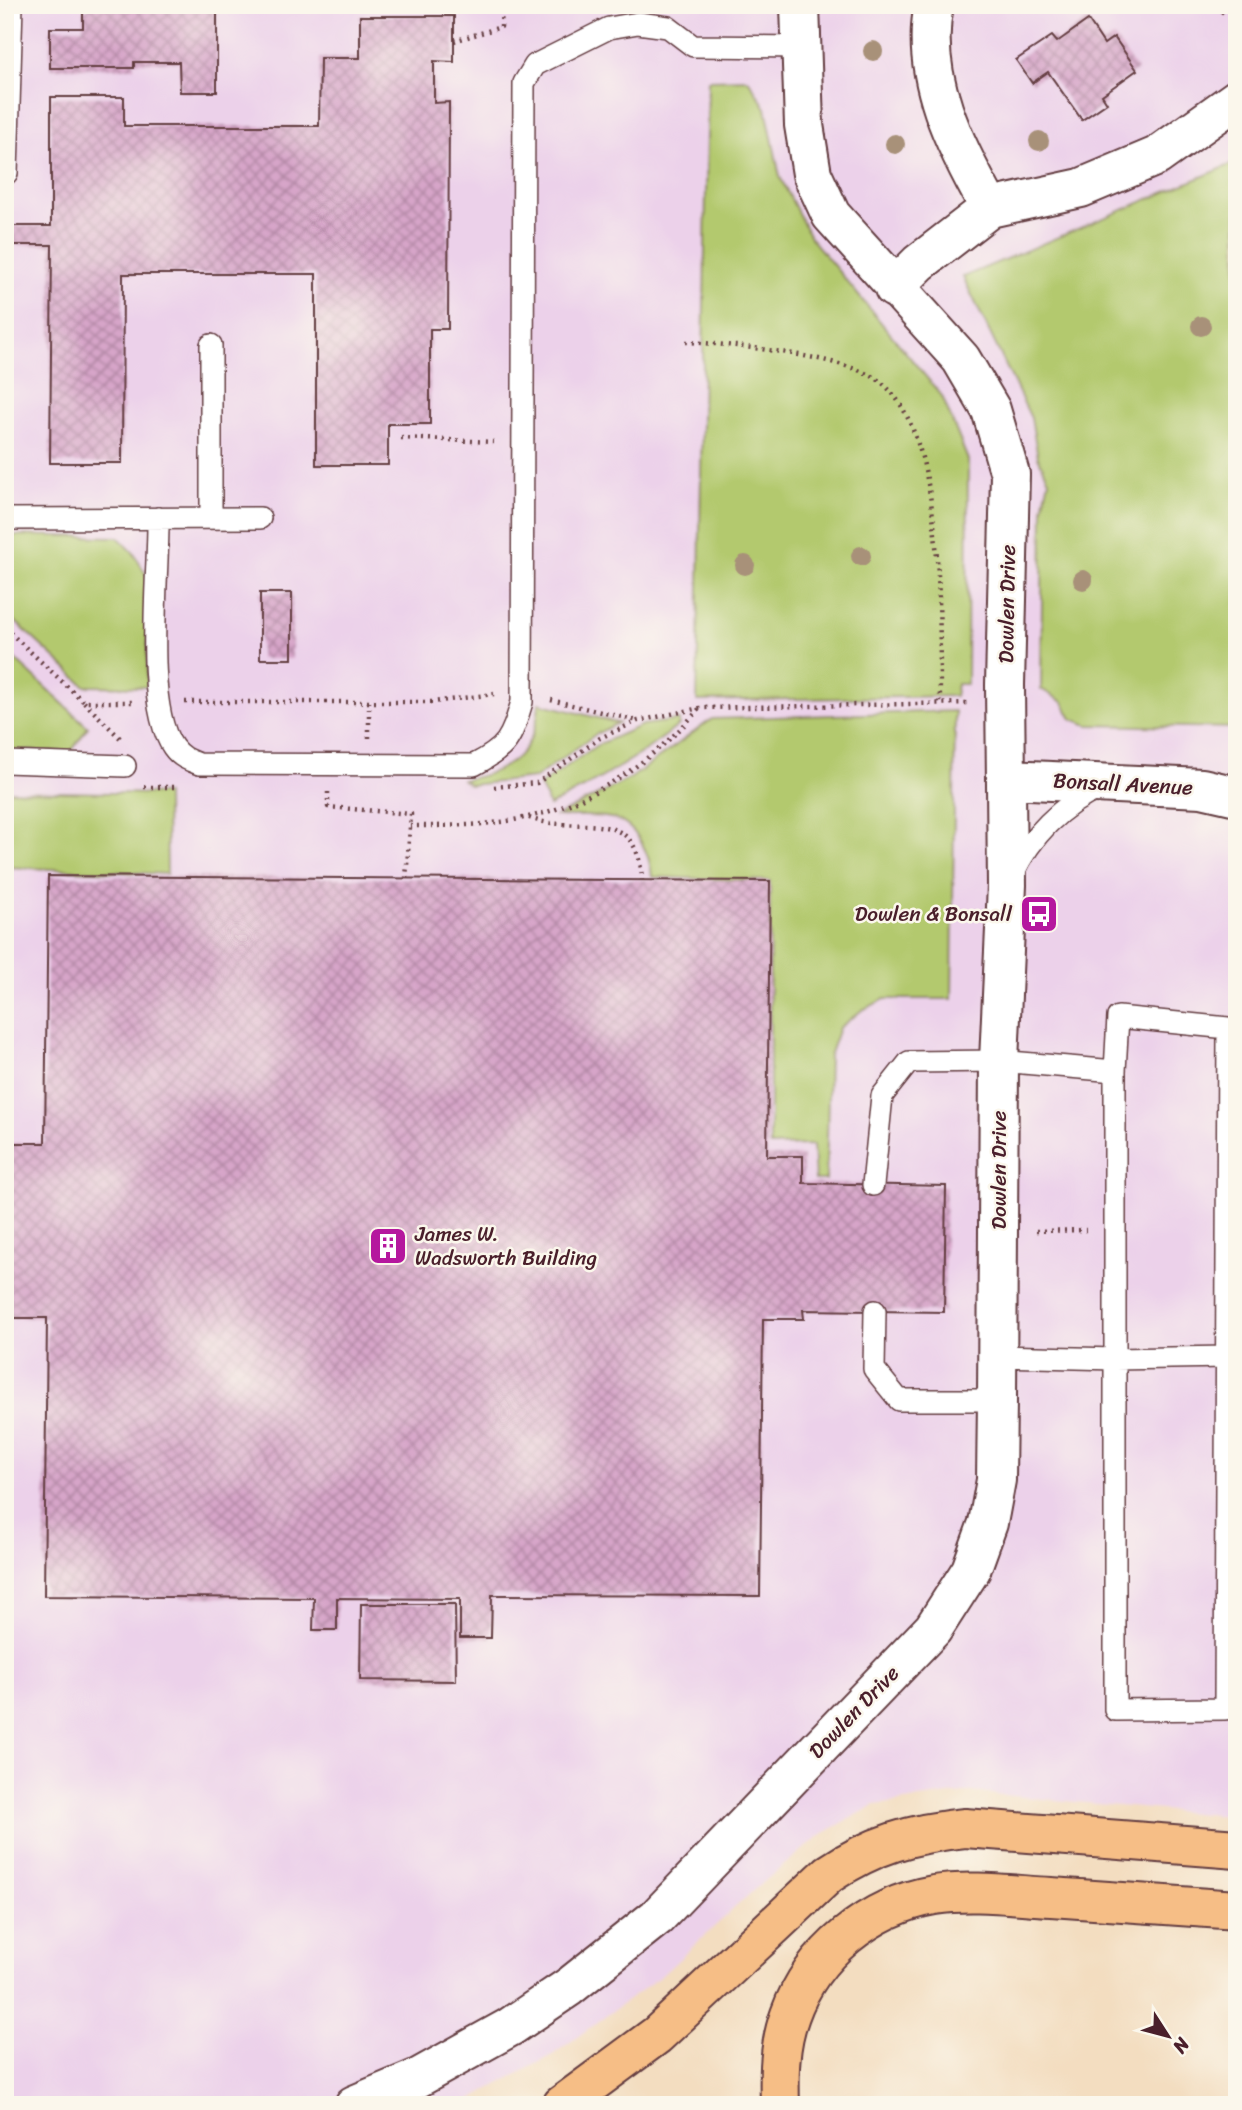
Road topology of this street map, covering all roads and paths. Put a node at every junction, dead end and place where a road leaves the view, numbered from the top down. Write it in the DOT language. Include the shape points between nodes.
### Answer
graph roads {
  1 [pos="12,5"];
  2 [pos="502,5"];
  3 [pos="800,5"];
  4 [pos="934,5"];
  5 [pos="454,41"];
  6 [pos="800,47"];
  7 [pos="1237,99"];
  8 [pos="7,173"];
  9 [pos="990,208"];
  10 [pos="894,288"];
  11 [pos="686,342"];
  12 [pos="211,345"];
  13 [pos="401,438"];
  14 [pos="499,442"];
  15 [pos="211,517"];
  16 [pos="158,518"];
  17 [pos="260,518"];
  18 [pos="5,519"];
  19 [pos="5,628"];
  20 [pos="546,690"];
  21 [pos="499,694"];
  22 [pos="137,702"];
  23 [pos="174,702"];
  24 [pos="369,702"];
  25 [pos="940,704"];
  26 [pos="700,708"];
  27 [pos="638,721"];
  28 [pos="369,743"];
  29 [pos="5,762"];
  30 [pos="125,766"];
  31 [pos="1008,779"];
  32 [pos="1108,784"];
  33 [pos="327,789"];
  34 [pos="1237,796"];
  35 [pos="529,817"];
  36 [pos="410,826"];
  37 [pos="406,878"];
  38 [pos="642,880"];
  39 [pos="1007,885"];
  40 [pos="999,1061"];
  41 [pos="1115,1071"];
  42 [pos="873,1185"];
  43 [pos="1091,1230"];
  44 [pos="1030,1231"];
  45 [pos="875,1311"];
  46 [pos="998,1356"];
  47 [pos="1227,1357"];
  48 [pos="1115,1359"];
  49 [pos="998,1400"];
  50 [pos="1237,1849"];
  51 [pos="1237,1910"];
  52 [pos="354,2105"];
  53 [pos="562,2105"];
  54 [pos="780,2105"];
  1 -- 8 [label="lane"];
  2 -- 5 [label="path" via="501,27"];
  3 -- 6 [label="street, Dowlen Drive"];
  4 -- 9 [label="street" via="929,28 943,114"];
  6 -- 10 [label="street, Dowlen Drive" via="804,125 813,174 831,215"];
  6 -- 16 [label="lane" via="693,46 668,27 638,23 610,28 535,65 524,83 522,702 513,732 499,752 474,765 199,764 182,757 163,726 156,683"];
  7 -- 9 [label="street" via="1157,156 1081,188"];
  9 -- 10 [label="street" via="919,262"];
  10 -- 31 [label="street, Dowlen Drive" via="961,359 991,410 1010,474 1005,685"];
  11 -- 25 [label="path" via="731,344 830,361 882,383 904,409 923,461 935,535"];
  12 -- 15 [label="lane"];
  13 -- 14 [label="path"];
  15 -- 16 [label="lane"];
  15 -- 17 [label="lane"];
  16 -- 18 [label="lane"];
  19 -- 22 [label="path" via="84,702"];
  20 -- 27 [label="path" via="546,699"];
  21 -- 24 [label="path" via="433,702"];
  23 -- 24 [label="path"];
  24 -- 28 [label="path"];
  26 -- 35 [label="path" via="674,737 634,767 582,799"];
  29 -- 30 [label="lane"];
  31 -- 32 [label="street, Bonsall Avenue"];
  31 -- 39 [label="street, Dowlen Drive"];
  32 -- 34 [label="street, Bonsall Avenue" via="1202,788"];
  32 -- 39 [label="lane" via="1086,794 1049,822 1032,841"];
  33 -- 36 [label="path" via="328,807 411,814"];
  35 -- 36 [label="path"];
  35 -- 38 [label="path" via="544,823 609,825 628,837 640,856"];
  36 -- 37 [label="path"];
  39 -- 40 [label="street, Dowlen Drive"];
  40 -- 41 [label="lane"];
  40 -- 42 [label="lane" via="909,1062 882,1096"];
  40 -- 46 [label="street, Dowlen Drive"];
  41 -- 47 [label="lane" via="1118,1017 1228,1028"];
  41 -- 48 [label="lane"];
  43 -- 44 [label="path"];
  45 -- 49 [label="lane" via="874,1369 899,1400"];
  46 -- 48 [label="lane"];
  46 -- 49 [label="street, Dowlen Drive"];
  47 -- 48 [label="lane"];
  47 -- 48 [label="lane" via="1225,1709 1115,1710"];
  49 -- 52 [label="street, Dowlen Drive" via="996,1480 989,1523 971,1570 933,1629 657,1917 510,2027 418,2078"];
  50 -- 53 [label="highway" via="965,1828 887,1842 829,1874 657,2035"];
  51 -- 54 [label="highway" via="956,1892 903,1903 872,1916 823,1959 804,1986 782,2046"];
}
